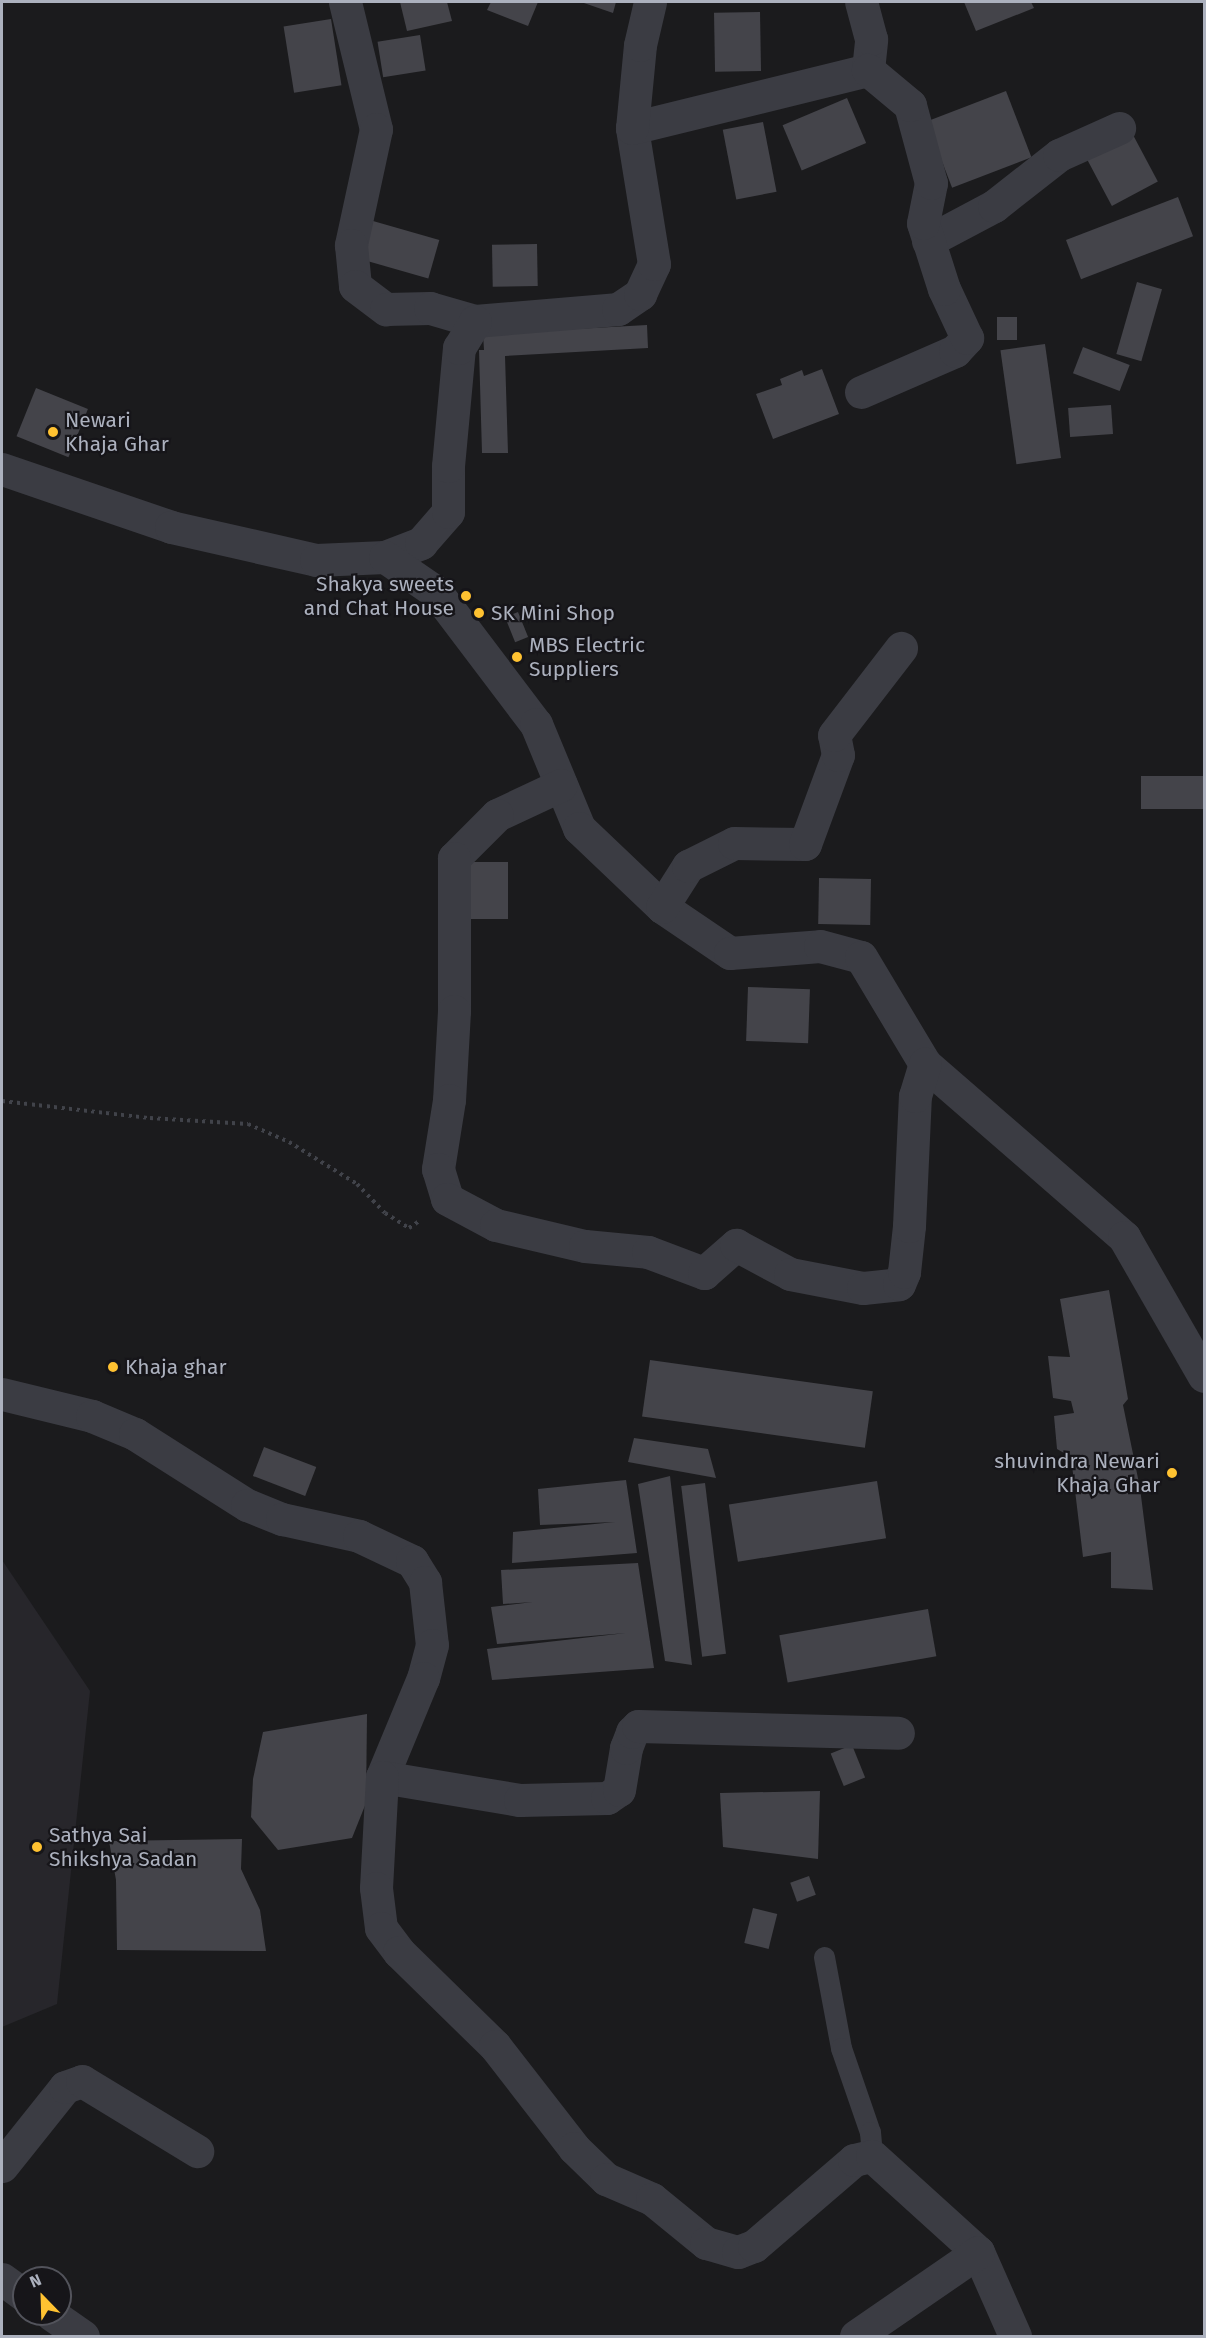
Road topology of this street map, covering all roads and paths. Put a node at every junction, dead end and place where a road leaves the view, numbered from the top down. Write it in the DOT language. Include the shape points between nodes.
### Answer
graph roads {
  1 [pos="345,2"];
  2 [pos="650,2"];
  3 [pos="861,2"];
  4 [pos="868,70"];
  5 [pos="632,128"];
  6 [pos="1119,128"];
  7 [pos="928,241"];
  8 [pos="475,321"];
  9 [pos="861,393"];
  10 [pos="2,469"];
  11 [pos="385,556"];
  12 [pos="901,648"];
  13 [pos="561,785"];
  14 [pos="662,907"];
  15 [pos="925,1064"];
  16 [pos="2,1101"];
  17 [pos="447,1199"];
  18 [pos="1204,1376"];
  19 [pos="2,1394"];
  20 [pos="898,1733"];
  21 [pos="382,1777"];
  22 [pos="824,1957"];
  23 [pos="197,2151"];
  24 [pos="872,2156"];
  25 [pos="2,2166"];
  26 [pos="978,2252"];
  27 [pos="68,2326"];
  28 [pos="83,2337"];
  29 [pos="856,2337"];
  30 [pos="1015,2337"];
  1 -- 8 [label="street" via="376,129 351,245 355,286 386,309 430,308"];
  2 -- 5 [label="street" via="640,45"];
  3 -- 4 [label="street" via="871,39"];
  4 -- 5 [label="street"];
  4 -- 7 [label="street" via="910,105 931,183 923,223"];
  5 -- 8 [label="street" via="654,264 640,294 618,309"];
  6 -- 7 [label="street" via="1059,155 994,206"];
  7 -- 9 [label="street" via="967,338 955,351"];
  8 -- 11 [label="street" via="459,348 448,466 448,512 421,543"];
  10 -- 11 [label="street" via="171,527 304,558"];
  11 -- 13 [label="street" via="436,592 536,724"];
  12 -- 14 [label="street" via="834,735 837,755 805,844 734,843 688,866"];
  13 -- 14 [label="street" via="579,828"];
  13 -- 17 [label="street" via="497,815 454,858 454,1011 449,1100 438,1169"];
  14 -- 15 [label="street" via="730,953 820,946 861,957"];
  15 -- 17 [label="street" via="915,1096 909,1226 904,1272 898,1284 863,1288 790,1274 736,1245 704,1274 648,1252 585,1246 496,1225"];
  15 -- 18 [label="street" via="1124,1237"];
  16 -- 17 [label="path" via="150,1118 248,1124 289,1142 357,1185 385,1213 408,1228"];
  19 -- 21 [label="street" via="92,1416 135,1434 247,1505 282,1519 359,1536 412,1561 425,1582 432,1645 423,1678"];
  20 -- 21 [label="street" via="639,1726 626,1748 619,1790 607,1798 520,1800"];
  21 -- 24 [label="street" via="376,1888 381,1928 399,1952 495,2046 574,2148 606,2179 652,2199 706,2243 738,2252 754,2246 854,2160"];
  22 -- 24 [label="lane" via="841,2048 870,2132"];
  23 -- 25 [label="street" via="82,2081 65,2087"];
  24 -- 26 [label="street"];
  26 -- 29 [label="street"];
  26 -- 30 [label="street"];
  27 -- 28 [label="street"];
}
